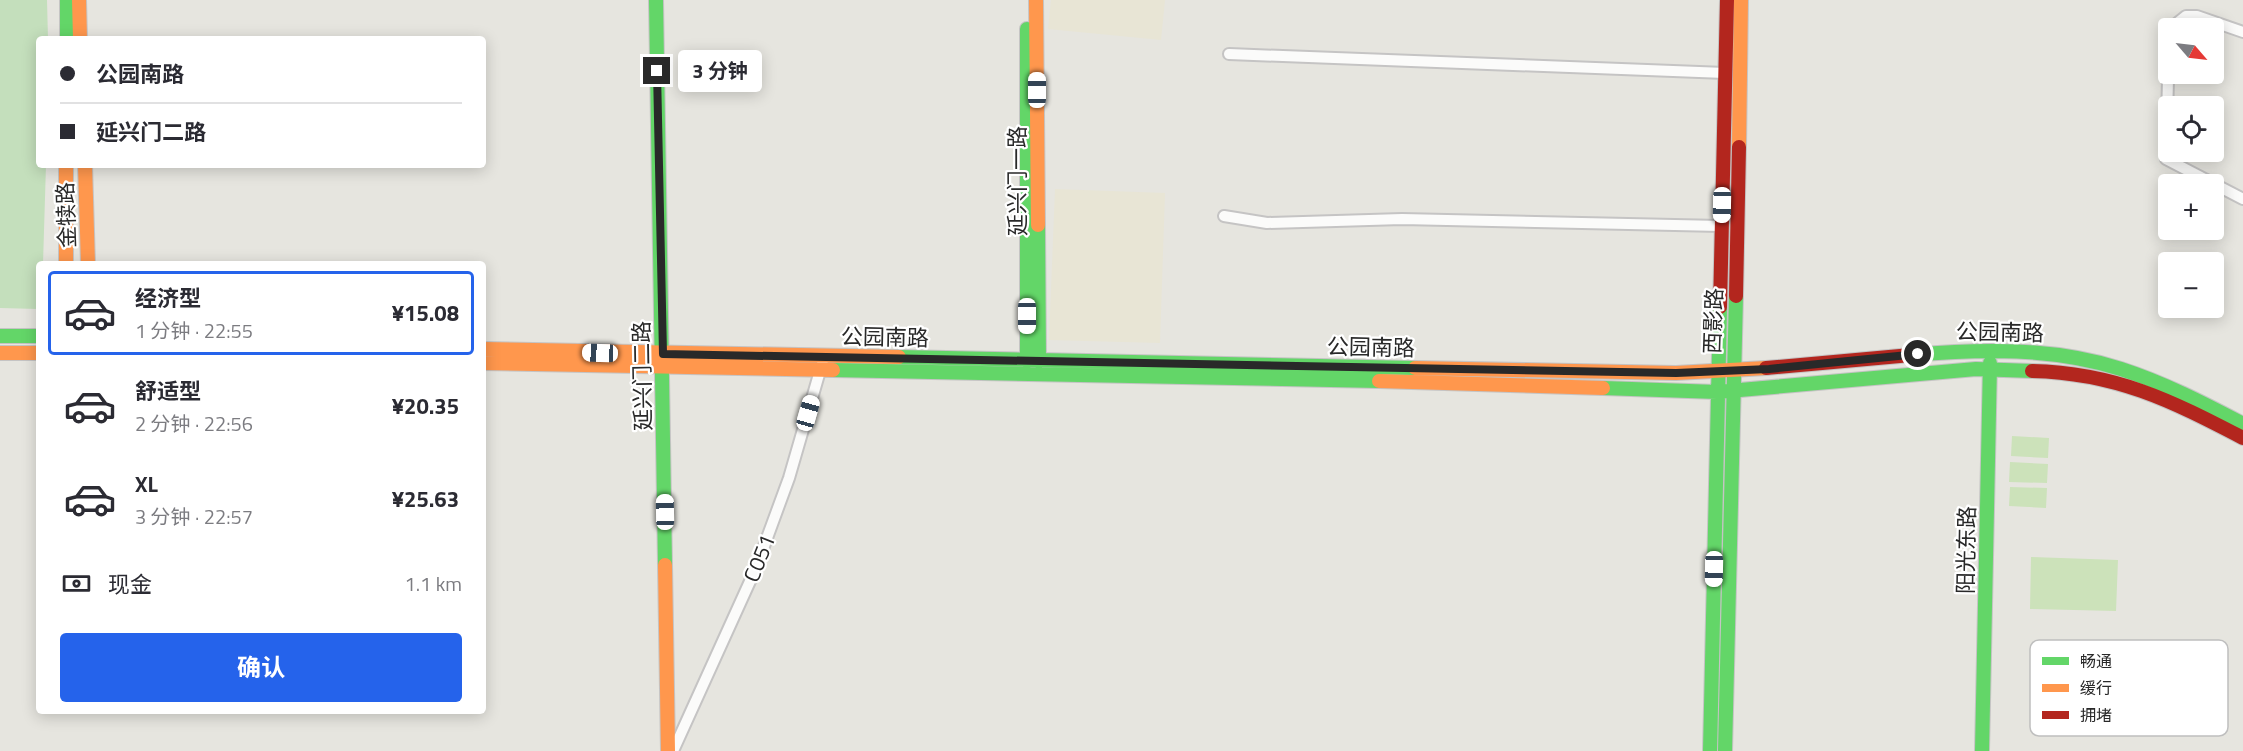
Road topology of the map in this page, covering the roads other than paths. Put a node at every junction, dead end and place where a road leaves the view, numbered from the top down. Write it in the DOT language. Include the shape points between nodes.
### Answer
graph roads {
  1 [pos="67,0"];
  2 [pos="79,0"];
  3 [pos="656,0"];
  4 [pos="1027,0"];
  5 [pos="1036,0"];
  6 [pos="1727,0"];
  7 [pos="1741,0"];
  8 [pos="2184,18"];
  9 [pos="2203,18"];
  10 [pos="2224,25"];
  11 [pos="2243,32"];
  12 [pos="67,36"];
  13 [pos="80,36"];
  14 [pos="1229,54"];
  15 [pos="1725,73"];
  16 [pos="2168,84"];
  17 [pos="66,168"];
  18 [pos="85,168"];
  19 [pos="2243,199"];
  20 [pos="1224,216"];
  21 [pos="1721,226"];
  22 [pos="66,261"];
  23 [pos="88,261"];
  24 [pos="0,336"];
  25 [pos="36,336"];
  26 [pos="486,349"];
  27 [pos="1990,350"];
  28 [pos="0,353"];
  29 [pos="36,353"];
  30 [pos="663,361"];
  31 [pos="1033,361"];
  32 [pos="486,363"];
  33 [pos="822,363"];
  34 [pos="1990,370"];
  35 [pos="1733,371"];
  36 [pos="1717,372"];
  37 [pos="1733,391"];
  38 [pos="1717,392"];
  39 [pos="2243,424"];
  40 [pos="2243,438"];
  41 [pos="668,751"];
  42 [pos="674,751"];
  43 [pos="1710,751"];
  44 [pos="1725,751"];
  45 [pos="1982,751"];
  1 -- 12 [label="main road"];
  2 -- 13 [label="main road"];
  3 -- 30 [label="main road, 延兴门二路"];
  4 -- 31 [label="main road, 延兴门一路"];
  5 -- 31 [label="main road, 延兴门一路"];
  6 -- 15 [label="main road, 西影路"];
  7 -- 35 [label="main road, 西影路"];
  8 -- 9 [label="street"];
  10 -- 11 [label="street"];
  14 -- 15 [label="street"];
  15 -- 21 [label="main road, 西影路"];
  16 -- 19 [label="street" via="2166,159"];
  17 -- 22 [label="main road, 金犊路"];
  18 -- 23 [label="main road, 金犊路"];
  20 -- 21 [label="street" via="1267,222 1402,219"];
  21 -- 36 [label="main road, 西影路"];
  24 -- 25 [label="main road"];
  26 -- 30 [label="main road, 公园南路"];
  27 -- 34 [label="main road, 阳光东路"];
  27 -- 35 [label="main road, 公园南路"];
  27 -- 39 [label="main road, 公园南路" via="2064,356 2136,373"];
  28 -- 29 [label="main road"];
  30 -- 32 [label="main road, 公园南路"];
  30 -- 33 [label="main road, 公园南路"];
  30 -- 41 [label="main road, 延兴门二路"];
  31 -- 33 [label="main road, 公园南路"];
  31 -- 36 [label="main road, 公园南路"];
  33 -- 38 [label="main road, 公园南路"];
  33 -- 42 [label="street, C051" via="789,478 756,568"];
  34 -- 37 [label="main road, 公园南路"];
  34 -- 40 [label="main road, 公园南路" via="2043,371 2114,381 2156,395"];
  34 -- 45 [label="main road, 阳光东路"];
  35 -- 36 [label="main road, 公园南路"];
  35 -- 37 [label="main road, 西影路"];
  36 -- 38 [label="main road, 西影路"];
  37 -- 38 [label="main road, 公园南路"];
  37 -- 44 [label="main road, 西影路"];
  38 -- 43 [label="main road, 西影路"];
}
